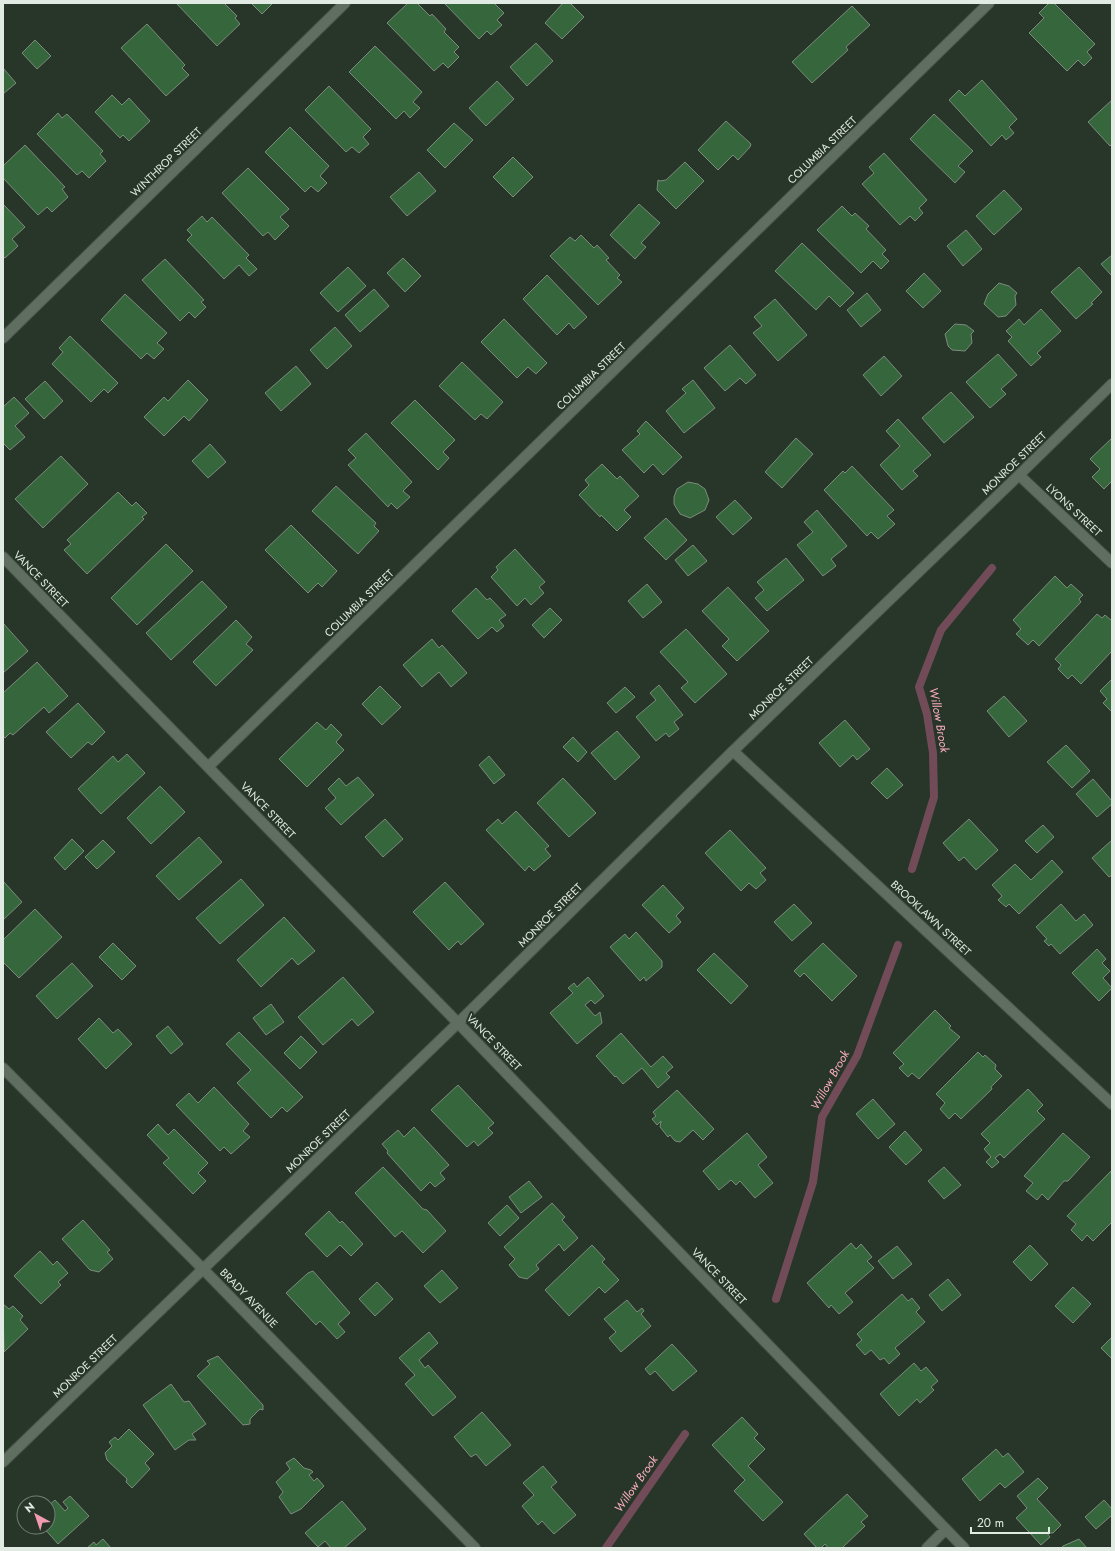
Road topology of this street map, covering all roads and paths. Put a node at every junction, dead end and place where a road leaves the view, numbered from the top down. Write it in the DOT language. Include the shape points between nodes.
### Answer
graph roads {
  1 [pos="346,3"];
  2 [pos="989,3"];
  3 [pos="3,338"];
  4 [pos="1112,384"];
  5 [pos="1019,475"];
  6 [pos="3,556"];
  7 [pos="1112,563"];
  8 [pos="733,751"];
  9 [pos="208,767"];
  10 [pos="458,1023"];
  11 [pos="3,1068"];
  12 [pos="1112,1104"];
  13 [pos="204,1269"];
  14 [pos="3,1462"];
  15 [pos="946,1529"];
  16 [pos="475,1548"];
  17 [pos="927,1548"];
  18 [pos="964,1548"];
  1 -- 3 [label="street, WINTHROP STREET"];
  2 -- 9 [label="street, COLUMBIA STREET"];
  4 -- 5 [label="street, MONROE STREET"];
  5 -- 7 [label="street, LYONS STREET"];
  5 -- 8 [label="street, MONROE STREET"];
  6 -- 9 [label="street, VANCE STREET"];
  8 -- 10 [label="street, MONROE STREET"];
  8 -- 12 [label="street, BROOKLAWN STREET"];
  9 -- 10 [label="street, VANCE STREET"];
  10 -- 13 [label="street, MONROE STREET"];
  10 -- 15 [label="street, VANCE STREET"];
  11 -- 13 [label="street, BRADY AVENUE"];
  13 -- 14 [label="street, MONROE STREET"];
  13 -- 16 [label="street, BRADY AVENUE"];
  15 -- 17 [label="street"];
  15 -- 18 [label="street, VANCE STREET"];
}
